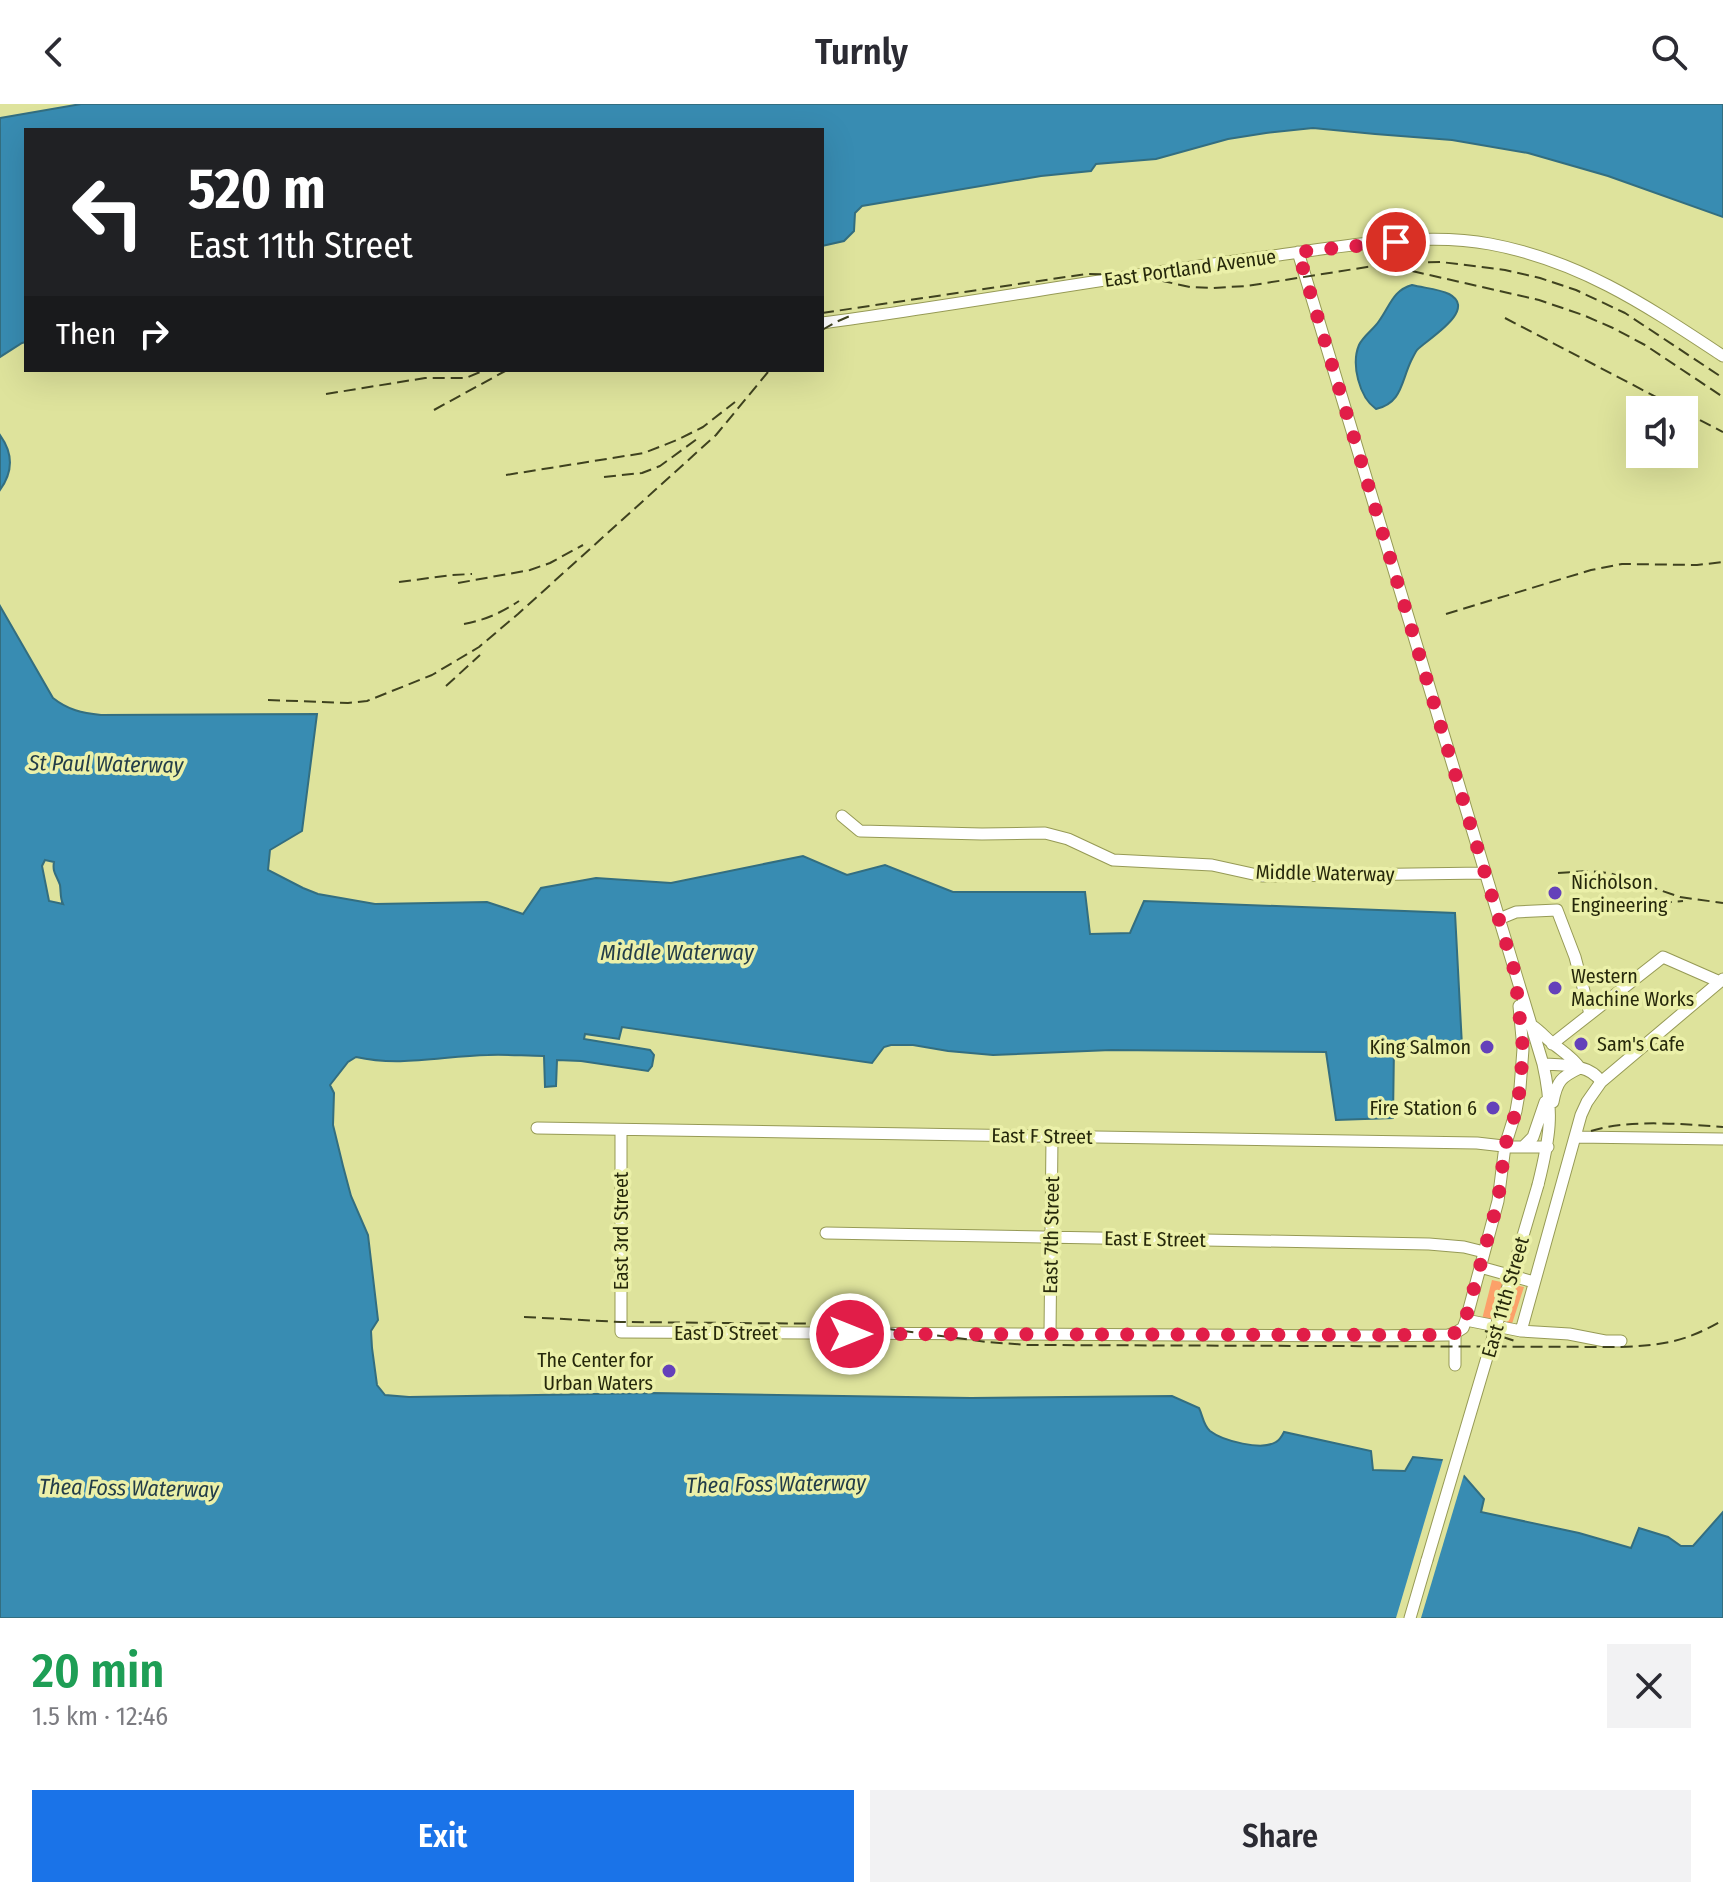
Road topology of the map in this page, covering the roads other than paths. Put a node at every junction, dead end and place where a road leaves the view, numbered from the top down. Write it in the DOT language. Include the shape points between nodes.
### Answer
graph roads {
  1 [pos="1298,252"];
  2 [pos="824,323"];
  3 [pos="1723,356"];
  4 [pos="842,816"];
  5 [pos="1484,873"];
  6 [pos="1499,919"];
  7 [pos="1515,973"];
  8 [pos="1722,981"];
  9 [pos="1590,1014"];
  10 [pos="1531,1025"];
  11 [pos="1552,1044"];
  12 [pos="1543,1064"];
  13 [pos="1580,1068"];
  14 [pos="1546,1078"];
  15 [pos="1601,1082"];
  16 [pos="1550,1118"];
  17 [pos="537,1128"];
  18 [pos="621,1130"];
  19 [pos="1052,1137"];
  20 [pos="1575,1137"];
  21 [pos="1723,1139"];
  22 [pos="1505,1146"];
  23 [pos="1524,1146"];
  24 [pos="1548,1147"];
  25 [pos="826,1233"];
  26 [pos="1051,1237"];
  27 [pos="1484,1252"];
  28 [pos="1480,1267"];
  29 [pos="1534,1282"];
  30 [pos="1466,1320"];
  31 [pos="1521,1331"];
  32 [pos="621,1332"];
  33 [pos="1455,1333"];
  34 [pos="1050,1334"];
  35 [pos="1621,1341"];
  36 [pos="1455,1365"];
  37 [pos="1410,1618"];
  1 -- 2 [label="street, East Portland Avenue"];
  1 -- 3 [label="street, East Portland Avenue" via="1414,240 1508,247 1602,281"];
  1 -- 5 [label="street, East 11th Street"];
  4 -- 5 [label="street, Middle Waterway" via="860,831 1045,833 1113,860 1212,865 1262,876"];
  5 -- 6 [label="street, East 11th Street"];
  6 -- 7 [label="street, East 11th Street"];
  6 -- 9 [label="street" via="1516,912 1557,910"];
  7 -- 10 [label="street, East 11th Street"];
  7 -- 22 [label="street, East 11th Street" via="1523,1049 1516,1111"];
  8 -- 9 [label="street" via="1663,957"];
  8 -- 15 [label="street"];
  9 -- 11 [label="street"];
  10 -- 11 [label="street"];
  10 -- 12 [label="street, East 11th Street"];
  11 -- 13 [label="street"];
  12 -- 13 [label="street"];
  12 -- 14 [label="street, East 11th Street"];
  13 -- 15 [label="street" via="1597,1074"];
  13 -- 16 [label="street" via="1561,1079"];
  14 -- 16 [label="street, East 11th Street"];
  14 -- 23 [label="street" via="1542,1116"];
  15 -- 20 [label="street, East 11th Street" via="1587,1102"];
  16 -- 24 [label="street, East 11th Street"];
  17 -- 18 [label="street, East F Street"];
  18 -- 19 [label="street, East F Street"];
  18 -- 32 [label="street, East 3rd Street"];
  19 -- 22 [label="street, East F Street"];
  19 -- 26 [label="street, East 7th Street"];
  20 -- 21 [label="street"];
  20 -- 29 [label="street, East 11th Street"];
  22 -- 23 [label="street, East F Street"];
  22 -- 27 [label="street, East 11th Street"];
  23 -- 24 [label="street, East F Street"];
  24 -- 37 [label="street, East 11th Street, bridge"];
  25 -- 26 [label="street, East E Street"];
  26 -- 27 [label="street, East E Street" via="1429,1244"];
  26 -- 34 [label="street, East 7th Street"];
  27 -- 28 [label="street, East 11th Street"];
  28 -- 29 [label="street"];
  28 -- 30 [label="street, East 11th Street"];
  29 -- 31 [label="street, East 11th Street"];
  30 -- 31 [label="street"];
  30 -- 33 [label="street, East 11th Street"];
  31 -- 35 [label="street"];
  32 -- 34 [label="street, East D Street"];
  33 -- 34 [label="street, East D Street"];
  33 -- 36 [label="street, East 11th Street"];
}
